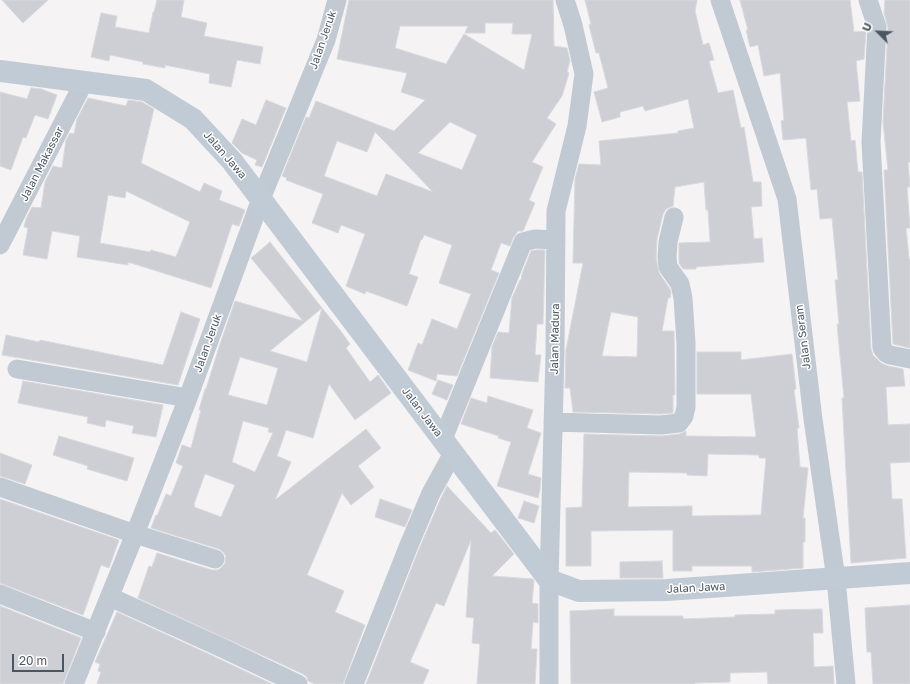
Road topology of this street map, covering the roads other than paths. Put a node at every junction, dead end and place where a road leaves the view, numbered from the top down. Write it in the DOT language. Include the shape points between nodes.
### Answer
graph roads {
  1 [pos="336,0"];
  2 [pos="565,0"];
  3 [pos="720,0"];
  4 [pos="868,0"];
  5 [pos="0,71"];
  6 [pos="84,82"];
  7 [pos="261,199"];
  8 [pos="674,217"];
  9 [pos="556,240"];
  10 [pos="0,245"];
  11 [pos="910,359"];
  12 [pos="17,369"];
  13 [pos="188,398"];
  14 [pos="553,422"];
  15 [pos="448,446"];
  16 [pos="0,487"];
  17 [pos="135,534"];
  18 [pos="215,559"];
  19 [pos="910,573"];
  20 [pos="836,579"];
  21 [pos="549,580"];
  22 [pos="0,594"];
  23 [pos="110,597"];
  24 [pos="96,632"];
  25 [pos="74,684"];
  26 [pos="298,684"];
  27 [pos="354,684"];
  28 [pos="549,684"];
  29 [pos="846,684"];
  1 -- 7 [label="street, Jalan Jeruk" via="326,40"];
  2 -- 9 [label="street, Jalan Madura" via="584,74 578,126 556,211"];
  3 -- 20 [label="street, Jalan Seram" via="787,199 813,419"];
  4 -- 11 [label="street" via="877,27 871,142 882,348 895,357"];
  5 -- 6 [label="street, Jalan Jawa"];
  6 -- 7 [label="street, Jalan Jawa" via="146,90 193,119 232,161"];
  6 -- 10 [label="street, Jalan Makassar"];
  7 -- 13 [label="street, Jalan Jeruk"];
  7 -- 15 [label="street, Jalan Jawa"];
  8 -- 14 [label="street" via="668,242 667,262 680,284 683,298 686,343 684,416 679,423 661,425"];
  9 -- 14 [label="street, Jalan Madura"];
  9 -- 15 [label="street" via="535,239 523,242"];
  12 -- 13 [label="street"];
  13 -- 17 [label="street, Jalan Jeruk"];
  14 -- 21 [label="street, Jalan Madura"];
  15 -- 21 [label="street, Jalan Jawa"];
  15 -- 27 [label="street"];
  16 -- 17 [label="street"];
  17 -- 18 [label="street"];
  17 -- 23 [label="street, Jalan Jeruk"];
  19 -- 20 [label="street, Jalan Jawa"];
  20 -- 21 [label="street, Jalan Jawa" via="667,590 579,591"];
  20 -- 29 [label="street, Jalan Seram"];
  21 -- 28 [label="street, Jalan Madura"];
  22 -- 24 [label="street"];
  23 -- 24 [label="street, Jalan Jeruk"];
  23 -- 26 [label="street"];
  24 -- 25 [label="street, Jalan Jeruk"];
}
